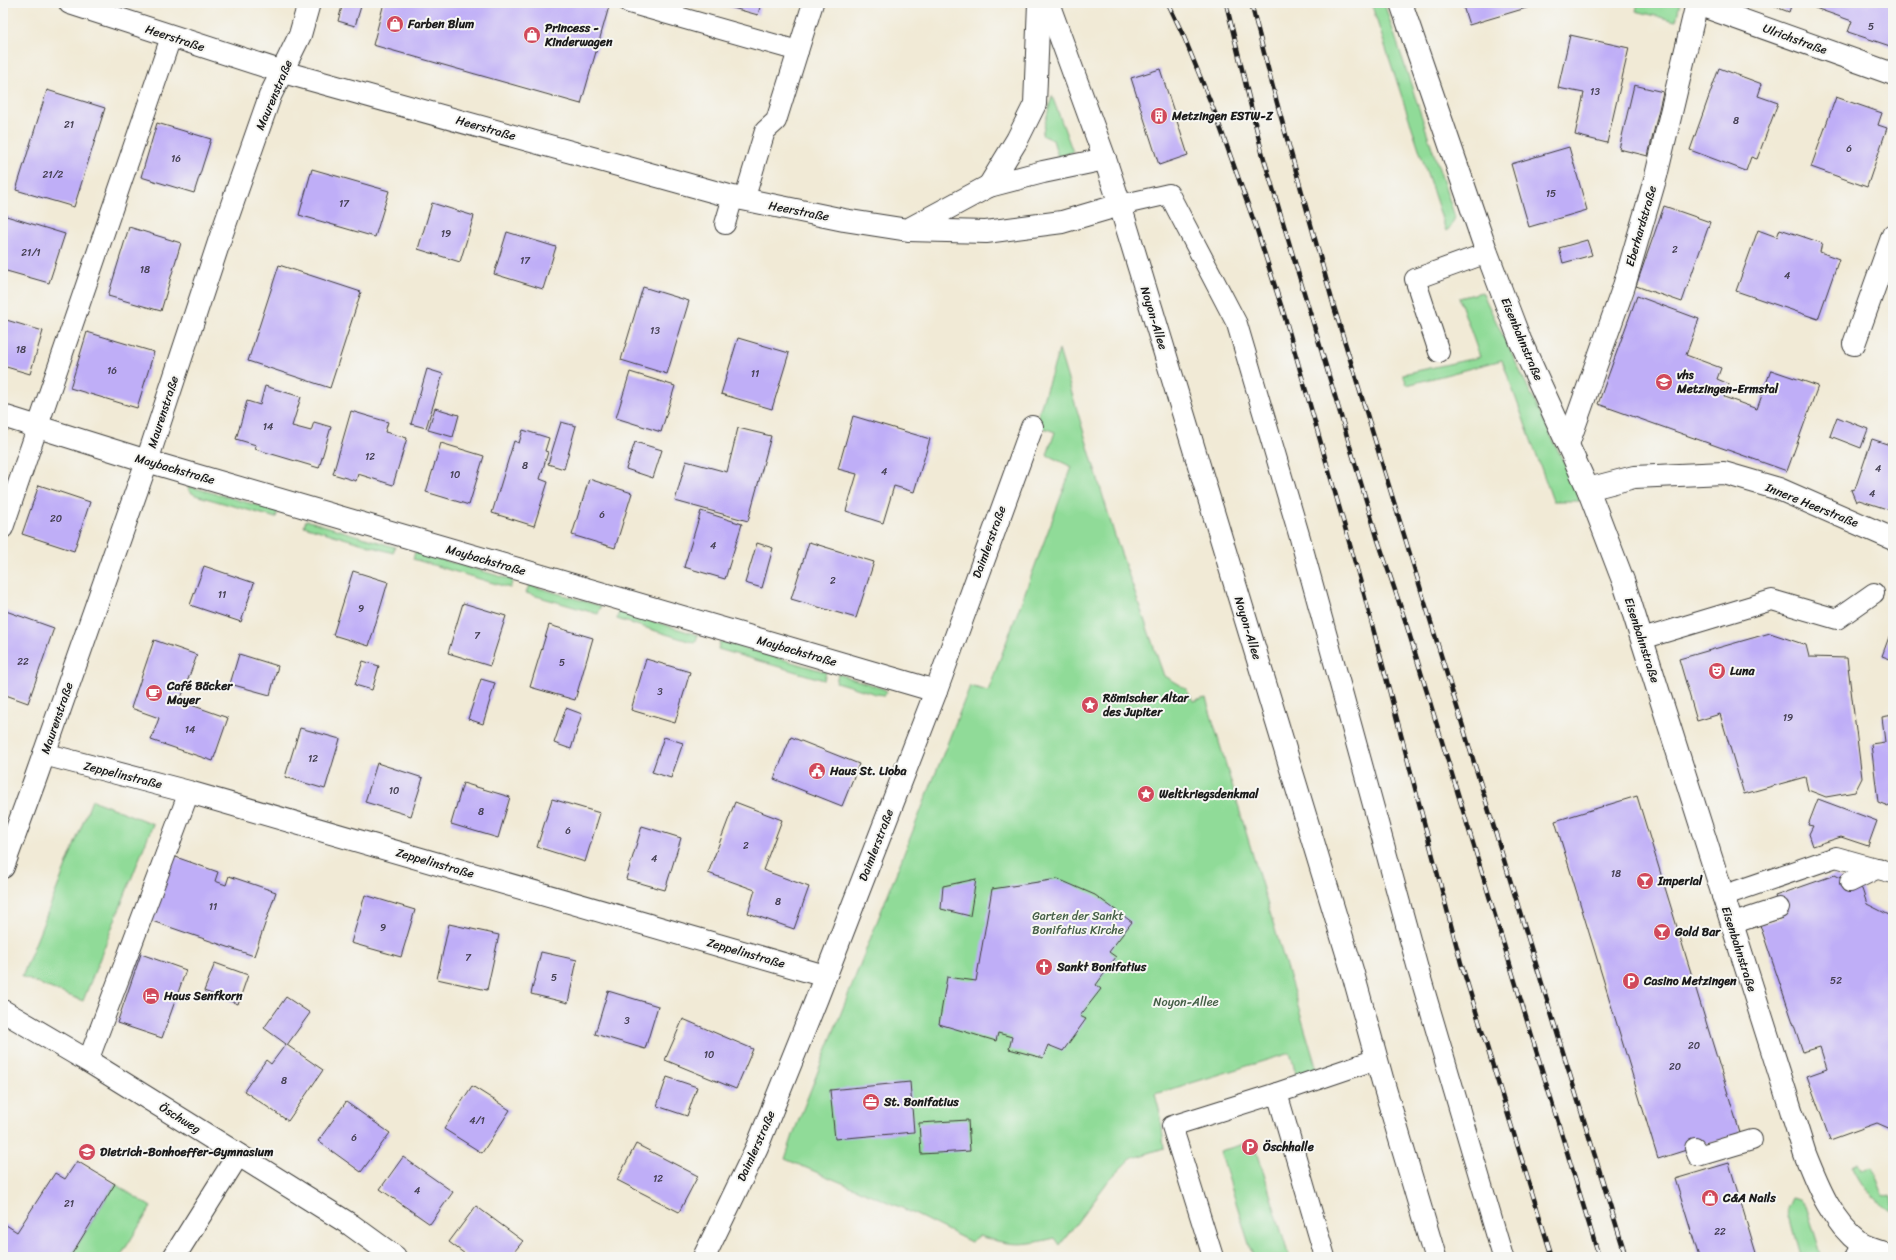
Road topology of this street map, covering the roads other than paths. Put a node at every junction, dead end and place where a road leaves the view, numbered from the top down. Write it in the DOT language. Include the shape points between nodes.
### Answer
graph roads {
  1 [pos="70,3"];
  2 [pos="309,3"];
  3 [pos="629,3"];
  4 [pos="813,3"];
  5 [pos="1039,3"];
  6 [pos="1048,3"];
  7 [pos="1401,3"];
  8 [pos="1697,4"];
  9 [pos="170,36"];
  10 [pos="798,51"];
  11 [pos="283,72"];
  12 [pos="1893,74"];
  13 [pos="1105,159"];
  14 [pos="989,186"];
  15 [pos="738,199"];
  16 [pos="1120,206"];
  17 [pos="725,224"];
  18 [pos="908,230"];
  19 [pos="1893,235"];
  20 [pos="1487,253"];
  21 [pos="1854,344"];
  22 [pos="1439,352"];
  23 [pos="3,416"];
  24 [pos="37,427"];
  25 [pos="1032,427"];
  26 [pos="1568,444"];
  27 [pos="147,461"];
  28 [pos="1588,489"];
  29 [pos="3,528"];
  30 [pos="1893,538"];
  31 [pos="1874,593"];
  32 [pos="1642,639"];
  33 [pos="936,691"];
  34 [pos="44,754"];
  35 [pos="189,792"];
  36 [pos="3,867"];
  37 [pos="1886,871"];
  38 [pos="1850,882"];
  39 [pos="1722,896"];
  40 [pos="1779,908"];
  41 [pos="1732,924"];
  42 [pos="825,976"];
  43 [pos="3,1010"];
  44 [pos="1378,1059"];
  45 [pos="88,1061"];
  46 [pos="1277,1093"];
  47 [pos="1752,1140"];
  48 [pos="1695,1148"];
  49 [pos="238,1155"];
  50 [pos="1859,1251"];
  51 [pos="1893,1256"];
  52 [pos="174,1257"];
  53 [pos="395,1257"];
  54 [pos="704,1257"];
  55 [pos="1213,1257"];
  56 [pos="1326,1257"];
  57 [pos="1435,1257"];
  58 [pos="1503,1257"];
  1 -- 9 [label="street, Heerstraße"];
  2 -- 11 [label="street, Maurenstraße" via="300,35"];
  3 -- 10 [label="lane"];
  4 -- 10 [label="lane"];
  5 -- 14 [label="street" via="1035,104 1018,140"];
  6 -- 13 [label="street, Noyon-Allee"];
  7 -- 20 [label="street, Eisenbahnstraße"];
  8 -- 12 [label="street, Ulrichstraße"];
  8 -- 26 [label="street, Eberhardstraße" via="1656,176 1624,286"];
  9 -- 11 [label="street, Heerstraße"];
  9 -- 24 [label="lane"];
  10 -- 15 [label="lane" via="776,121 765,131"];
  11 -- 15 [label="street, Heerstraße"];
  11 -- 27 [label="street, Maurenstraße" via="270,96 221,236"];
  13 -- 14 [label="street"];
  13 -- 16 [label="street, Noyon-Allee"];
  14 -- 18 [label="street"];
  15 -- 17 [label="lane"];
  15 -- 18 [label="street, Heerstraße"];
  16 -- 18 [label="street, Heerstraße" via="1062,222 986,232"];
  16 -- 44 [label="street, Noyon-Allee"];
  16 -- 58 [label="lane" via="1169,194 1237,324 1302,545 1418,969"];
  19 -- 21 [label="street"];
  20 -- 22 [label="lane" via="1415,279"];
  20 -- 26 [label="street, Eisenbahnstraße" via="1520,340"];
  23 -- 24 [label="street, Maybachstraße"];
  24 -- 27 [label="street, Maybachstraße"];
  24 -- 29 [label="lane"];
  25 -- 33 [label="street, Daimlerstraße"];
  26 -- 28 [label="street, Eisenbahnstraße"];
  27 -- 33 [label="street, Maybachstraße"];
  27 -- 34 [label="street, Maurenstraße"];
  28 -- 30 [label="street, Innere Heerstraße" via="1634,477 1724,474 1779,489"];
  28 -- 32 [label="street, Eisenbahnstraße" via="1624,583"];
  31 -- 32 [label="lane" via="1837,619 1772,600"];
  32 -- 39 [label="street, Eisenbahnstraße"];
  33 -- 42 [label="street, Daimlerstraße"];
  34 -- 35 [label="street, Zeppelinstraße"];
  34 -- 36 [label="street, Maurenstraße"];
  35 -- 42 [label="street, Zeppelinstraße"];
  35 -- 45 [label="lane"];
  37 -- 38 [label="lane"];
  37 -- 39 [label="lane" via="1836,856"];
  39 -- 41 [label="street, Eisenbahnstraße"];
  40 -- 41 [label="lane"];
  41 -- 50 [label="street, Eisenbahnstraße" via="1806,1159 1824,1199"];
  42 -- 54 [label="street, Daimlerstraße" via="757,1147"];
  43 -- 45 [label="street, Öschweg"];
  44 -- 46 [label="lane"];
  44 -- 57 [label="street, Noyon-Allee"];
  45 -- 49 [label="street, Öschweg"];
  46 -- 55 [label="lane" via="1172,1126"];
  46 -- 56 [label="lane"];
  47 -- 48 [label="lane" via="1698,1156"];
  49 -- 52 [label="street"];
  49 -- 53 [label="street, Öschweg" via="351,1225"];
  50 -- 51 [label="street, Eisenbahnstraße"];
}
